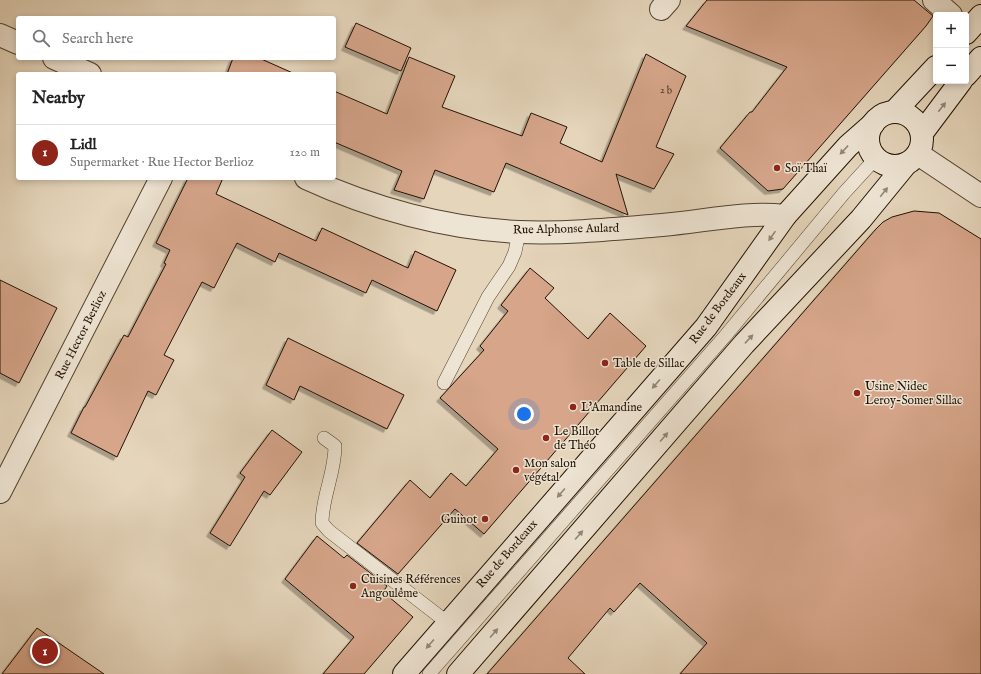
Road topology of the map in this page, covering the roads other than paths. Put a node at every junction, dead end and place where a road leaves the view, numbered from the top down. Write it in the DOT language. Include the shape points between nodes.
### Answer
graph roads {
  1 [pos="934,0"];
  2 [pos="948,12"];
  3 [pos="0,35"];
  4 [pos="16,42"];
  5 [pos="981,58"];
  6 [pos="58,60"];
  7 [pos="933,70"];
  8 [pos="86,72"];
  9 [pos="969,72"];
  10 [pos="960,84"];
  11 [pos="894,112"];
  12 [pos="873,124"];
  13 [pos="922,133"];
  14 [pos="876,158"];
  15 [pos="912,159"];
  16 [pos="160,180"];
  17 [pos="311,180"];
  18 [pos="981,196"];
  19 [pos="785,216"];
  20 [pos="519,232"];
  21 [pos="444,383"];
  22 [pos="324,438"];
  23 [pos="0,492"];
  24 [pos="476,621"];
  25 [pos="448,623"];
  26 [pos="404,674"];
  27 [pos="430,674"];
  28 [pos="459,674"];
  1 -- 2 [label="main road"];
  3 -- 4 [label="main road"];
  5 -- 9 [label="main road"];
  6 -- 8 [label="main road"];
  7 -- 11 [label="main road"];
  13 -- 10 [label="main road, one-way"];
  11 -- 12 [label="main road" via="886,114"];
  11 -- 13 [label="main road" via="912,117"];
  12 -- 14 [label="main road" via="868,142"];
  12 -- 19 [label="main road, Rue de Bordeaux, one-way" via="848,146"];
  13 -- 15 [label="main road" via="921,148"];
  14 -- 15 [label="main road" via="890,166 898,166"];
  14 -- 24 [label="lane" via="726,336"];
  15 -- 18 [label="main road"];
  28 -- 15 [label="main road, one-way" via="744,344 861,219"];
  16 -- 23 [label="main road, Rue Hector Berlioz"];
  17 -- 20 [label="main road, Rue Alphonse Aulard" via="405,214 456,225"];
  19 -- 20 [label="main road, Rue Alphonse Aulard" via="739,215 663,225"];
  19 -- 25 [label="main road, Rue de Bordeaux, one-way" via="706,327"];
  20 -- 21 [label="lane" via="515,252 488,297"];
  22 -- 25 [label="lane" via="335,446 335,456 322,512 322,524"];
  24 -- 27 [label="lane"];
  24 -- 28 [label="lane"];
  25 -- 26 [label="main road, Rue de Bordeaux, one-way"];
}
